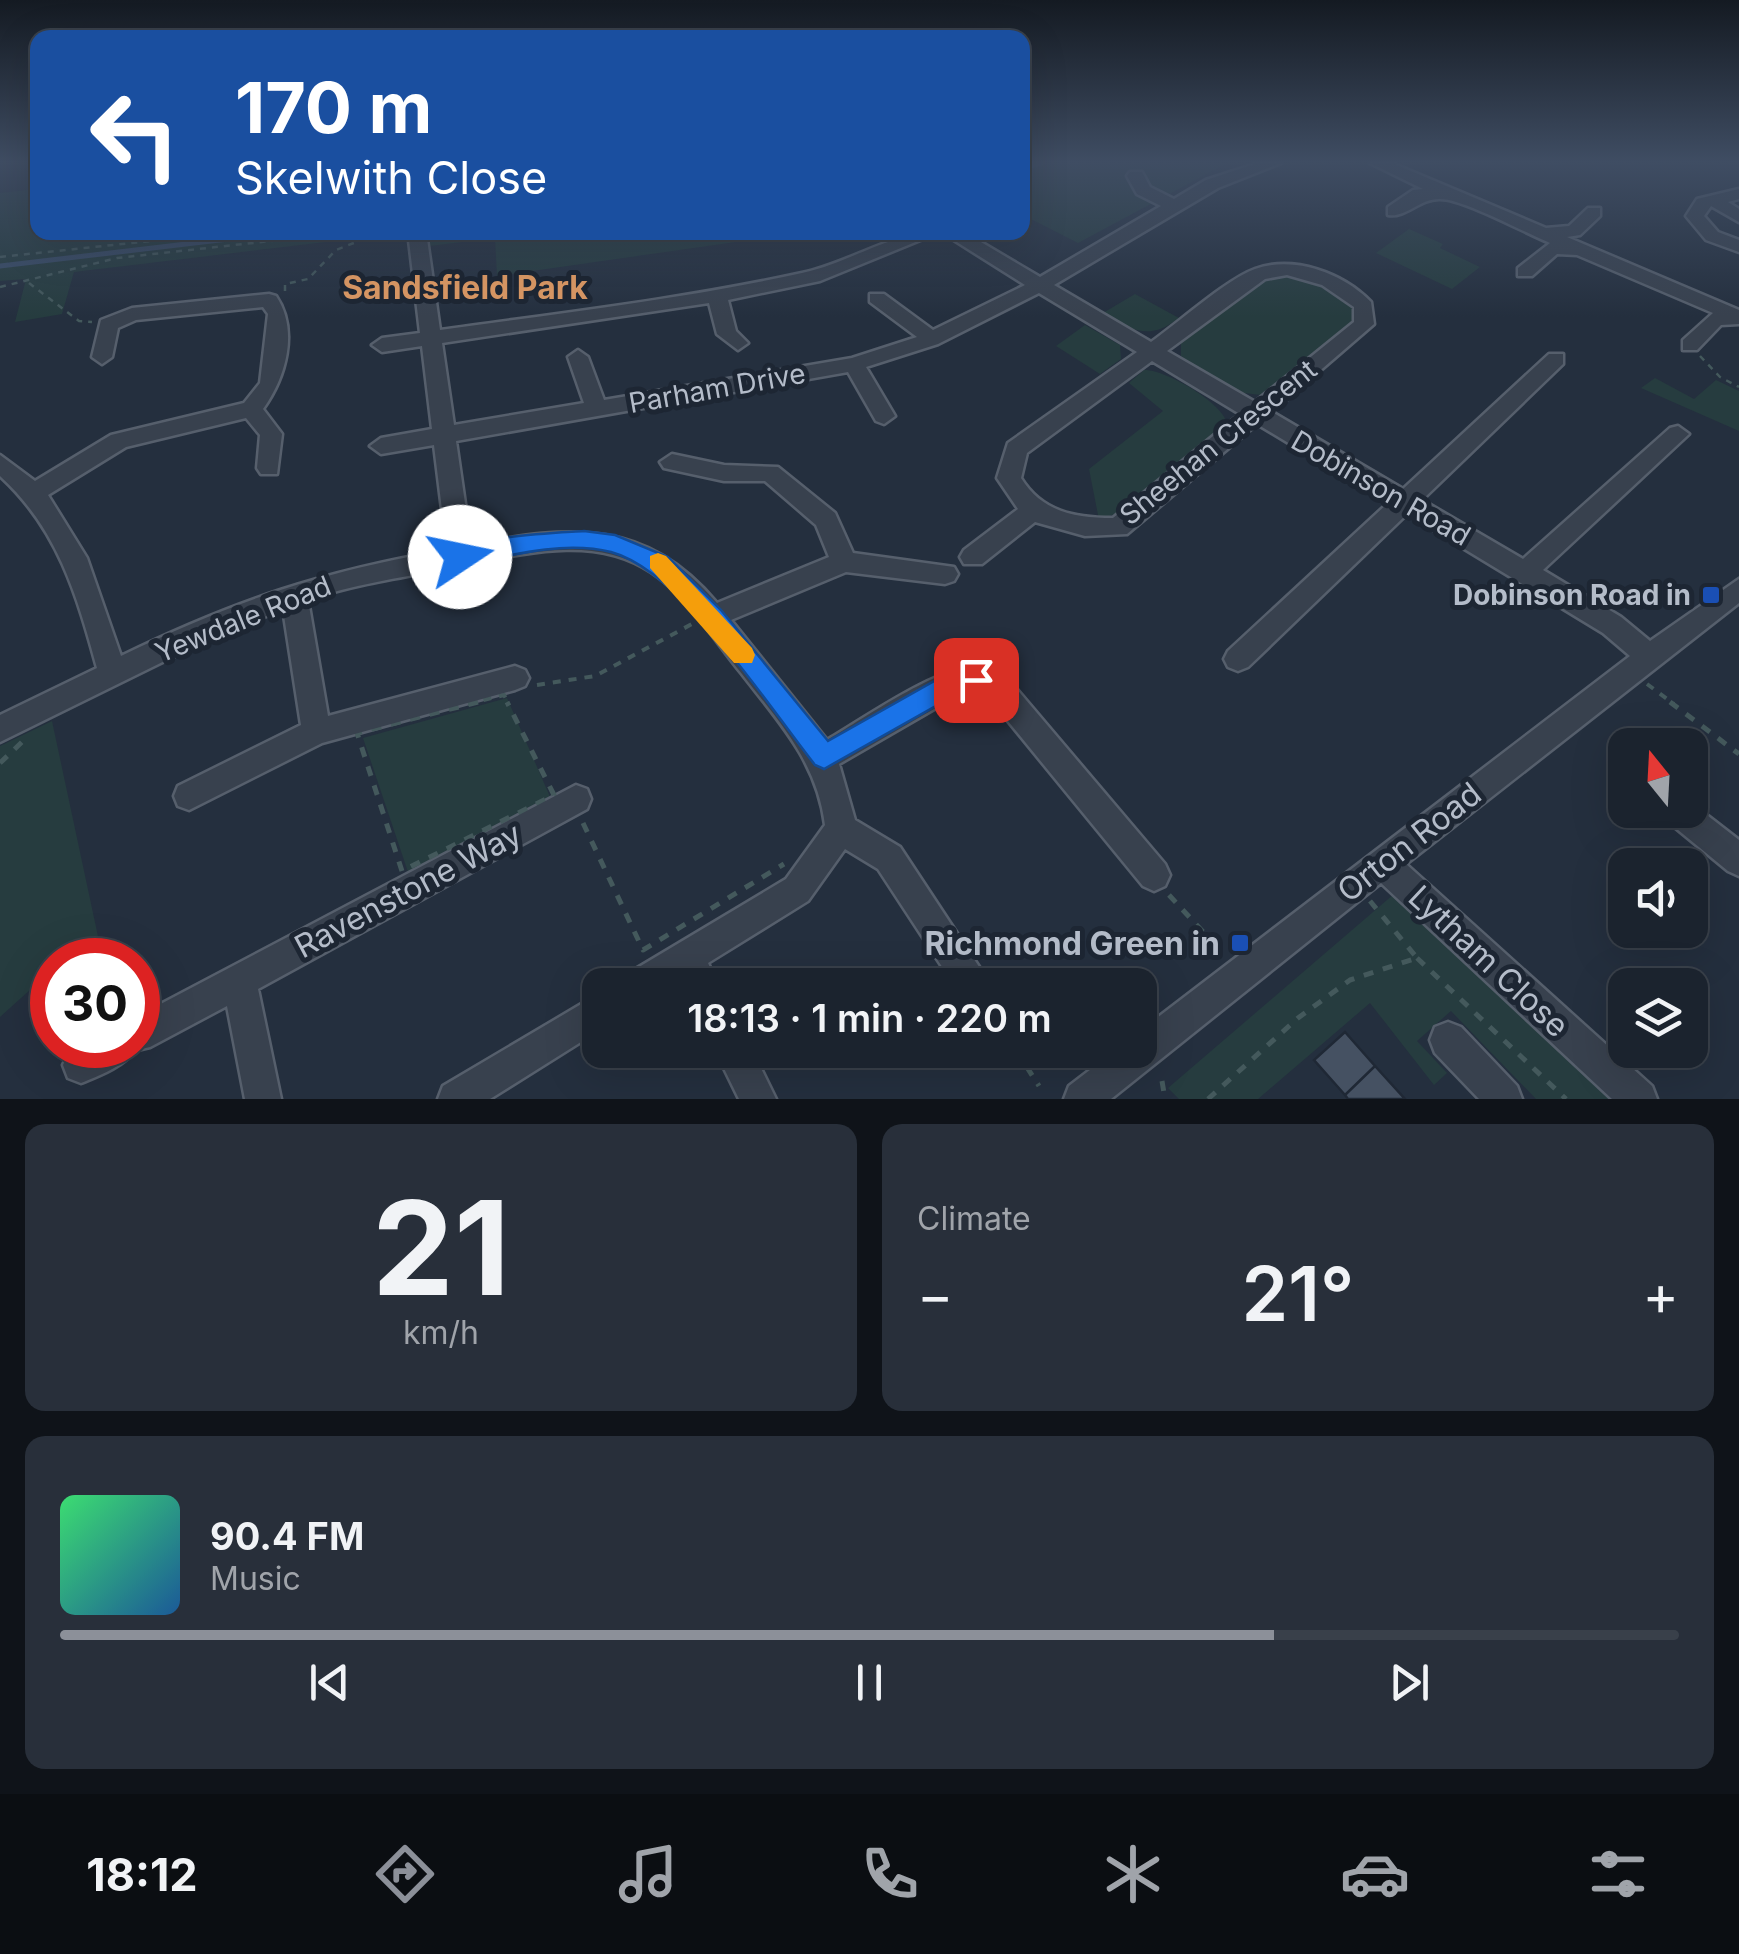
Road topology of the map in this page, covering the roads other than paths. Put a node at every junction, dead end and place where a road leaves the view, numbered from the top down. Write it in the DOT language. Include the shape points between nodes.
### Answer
graph roads {
  1 [pos="1160,214"];
  2 [pos="1492,214"];
  3 [pos="1592,214"];
  4 [pos="1695,214"];
  5 [pos="1574,231"];
  6 [pos="418,240"];
  7 [pos="910,240"];
  8 [pos="963,240"];
  9 [pos="1546,241"];
  10 [pos="1739,246"];
  11 [pos="1583,251"];
  12 [pos="1525,272"];
  13 [pos="1040,286"];
  14 [pos="718,296"];
  15 [pos="877,298"];
  16 [pos="1709,310"];
  17 [pos="1739,318"];
  18 [pos="931,338"];
  19 [pos="433,339"];
  20 [pos="738,343"];
  21 [pos="382,345"];
  22 [pos="1690,345"];
  23 [pos="1151,352"];
  24 [pos="102,357"];
  25 [pos="578,357"];
  26 [pos="1556,359"];
  27 [pos="854,364"];
  28 [pos="252,409"];
  29 [pos="596,410"];
  30 [pos="1256,415"];
  31 [pos="884,416"];
  32 [pos="1678,434"];
  33 [pos="444,437"];
  34 [pos="381,446"];
  35 [pos="672,462"];
  36 [pos="0,463"];
  37 [pos="270,468"];
  38 [pos="36,491"];
  39 [pos="1404,502"];
  40 [pos="1024,516"];
  41 [pos="460,557"];
  42 [pos="973,557"];
  43 [pos="844,562"];
  44 [pos="1525,572"];
  45 [pos="944,574"];
  46 [pos="1739,589"];
  47 [pos="294,594"];
  48 [pos="707,627"];
  49 [pos="1238,660"];
  50 [pos="1642,666"];
  51 [pos="113,674"];
  52 [pos="510,686"];
  53 [pos="13,730"];
  54 [pos="316,732"];
  55 [pos="824,757"];
  56 [pos="190,796"];
  57 [pos="578,807"];
  58 [pos="842,828"];
  59 [pos="1699,828"];
  60 [pos="1739,860"];
  61 [pos="1383,864"];
  62 [pos="1162,885"];
  63 [pos="698,968"];
  64 [pos="963,968"];
  65 [pos="239,980"];
  66 [pos="582,1021"];
  67 [pos="160,1022"];
  68 [pos="1448,1040"];
  69 [pos="742,1068"];
  70 [pos="1491,1094"];
  71 [pos="465,1096"];
  72 [pos="264,1099"];
  73 [pos="758,1099"];
  74 [pos="1082,1099"];
  75 [pos="1638,1099"];
  1 -- 13 [label="street, Parham Drive"];
  2 -- 9 [label="street"];
  3 -- 5 [label="street"];
  4 -- 10 [label="street" via="1712,236"];
  5 -- 9 [label="street"];
  5 -- 11 [label="street"];
  6 -- 19 [label="street"];
  7 -- 14 [label="street" via="813,277"];
  8 -- 13 [label="street, Dobinson Road"];
  9 -- 11 [label="street"];
  9 -- 12 [label="street"];
  11 -- 16 [label="street"];
  13 -- 18 [label="street, Parham Drive"];
  13 -- 23 [label="street, Dobinson Road"];
  14 -- 19 [label="street"];
  14 -- 20 [label="street" via="727,334"];
  15 -- 18 [label="street"];
  16 -- 17 [label="street"];
  16 -- 22 [label="street"];
  18 -- 27 [label="street, Parham Drive"];
  19 -- 21 [label="street"];
  19 -- 33 [label="street"];
  23 -- 30 [label="street, Dobinson Road"];
  23 -- 30 [label="street, Sheehan Crescent" via="1260,274 1287,269 1353,293 1364,306 1364,324"];
  23 -- 40 [label="street, Sheehan Crescent" via="1016,449 1009,478"];
  24 -- 28 [label="street" via="108,325 132,314 269,300 278,314 274,366"];
  25 -- 29 [label="street"];
  26 -- 39 [label="street"];
  27 -- 29 [label="street, Parham Drive"];
  27 -- 31 [label="street"];
  28 -- 37 [label="street" via="271,434"];
  28 -- 38 [label="street" via="119,441"];
  29 -- 33 [label="street, Parham Drive"];
  30 -- 39 [label="street, Dobinson Road"];
  30 -- 40 [label="street, Sheehan Crescent" via="1118,526 1074,529"];
  32 -- 44 [label="street"];
  33 -- 34 [label="street, Parham Drive"];
  33 -- 41 [label="street"];
  35 -- 43 [label="street" via="724,473 770,473 826,520"];
  36 -- 38 [label="street"];
  38 -- 51 [label="street" via="76,554"];
  39 -- 44 [label="street, Dobinson Road"];
  39 -- 49 [label="street"];
  40 -- 42 [label="street"];
  41 -- 47 [label="street, Yewdale Road"];
  41 -- 48 [label="street, Yewdale Road" via="558,540 615,544 660,563"];
  43 -- 45 [label="street"];
  43 -- 48 [label="street"];
  44 -- 50 [label="street, Dobinson Road" via="1612,625"];
  46 -- 50 [label="street, Orton Road"];
  47 -- 51 [label="street, Yewdale Road"];
  47 -- 54 [label="street"];
  48 -- 55 [label="street, Yewdale Road"];
  50 -- 61 [label="street, Orton Road"];
  51 -- 53 [label="street, Yewdale Road"];
  52 -- 54 [label="street"];
  54 -- 56 [label="street"];
  55 -- 58 [label="street" via="838,789"];
  55 -- 62 [label="street" via="954,683 976,680 1004,695"];
  57 -- 65 [label="street, Ravenstone Way"];
  58 -- 63 [label="street" via="797,890"];
  58 -- 64 [label="street" via="889,858"];
  59 -- 60 [label="street"];
  61 -- 74 [label="street, Orton Road"];
  61 -- 75 [label="street, Lytham Close"];
  65 -- 67 [label="street, Ravenstone Way"];
  65 -- 72 [label="street"];
  66 -- 71 [label="street"];
  68 -- 70 [label="street"];
  69 -- 73 [label="street"];
}
